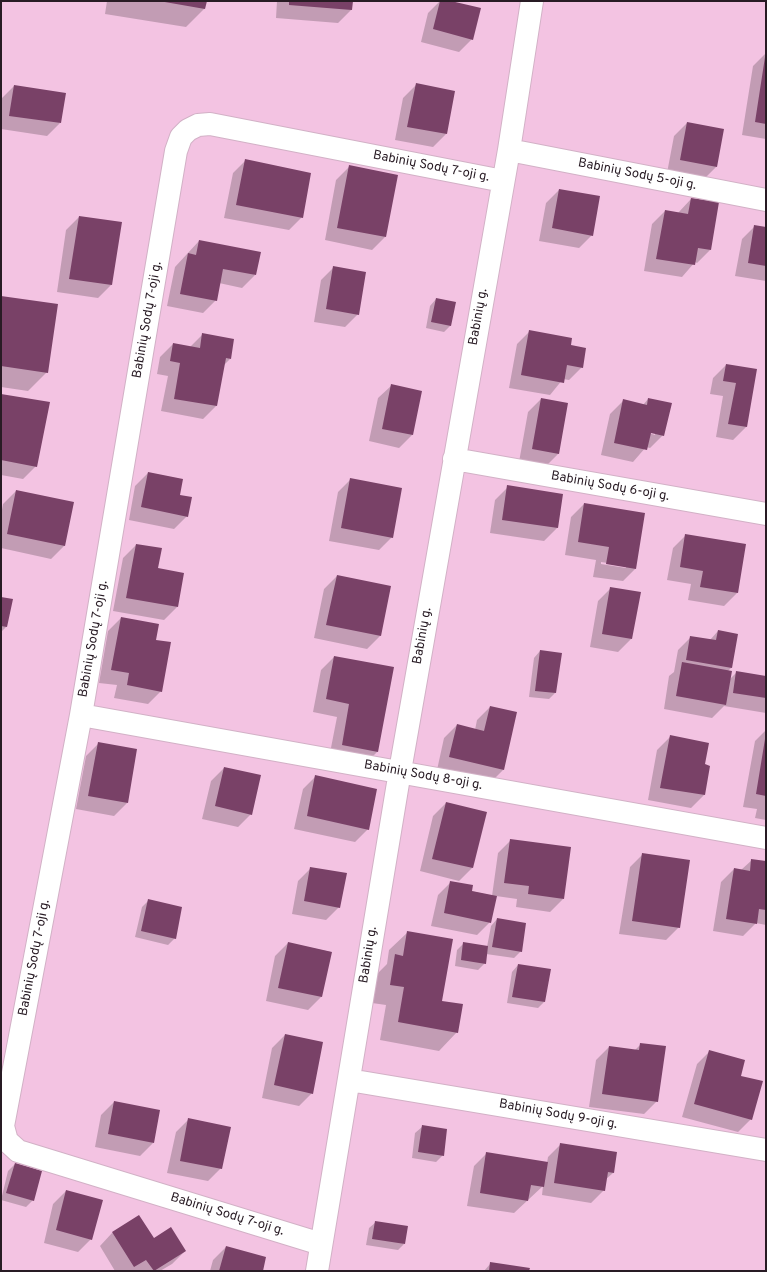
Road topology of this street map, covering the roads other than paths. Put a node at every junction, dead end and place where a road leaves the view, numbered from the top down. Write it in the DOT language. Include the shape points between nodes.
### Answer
graph roads {
  1 [pos="532,1"];
  2 [pos="509,150"];
  3 [pos="503,181"];
  4 [pos="766,200"];
  5 [pos="454,459"];
  6 [pos="766,514"];
  7 [pos="81,715"];
  8 [pos="400,772"];
  9 [pos="766,838"];
  10 [pos="349,1080"];
  11 [pos="766,1150"];
  12 [pos="321,1244"];
  13 [pos="317,1271"];
  1 -- 2 [label="street, Babinių g."];
  2 -- 3 [label="street, Babinių g."];
  2 -- 4 [label="street, Babinių Sodų 5-oji g."];
  3 -- 5 [label="street, Babinių g."];
  3 -- 7 [label="street, Babinių Sodų 7-oji g." via="210,124 198,125 181,137 175,158"];
  5 -- 6 [label="street, Babinių Sodų 6-oji g."];
  5 -- 8 [label="street, Babinių g."];
  7 -- 8 [label="street, Babinių Sodų 8-oji g."];
  7 -- 12 [label="street, Babinių Sodų 7-oji g." via="3,1126 7,1141 18,1151"];
  8 -- 9 [label="street, Babinių Sodų 8-oji g."];
  8 -- 10 [label="street, Babinių g."];
  10 -- 11 [label="street, Babinių Sodų 9-oji g."];
  10 -- 12 [label="street, Babinių g."];
  12 -- 13 [label="street, Babinių g."];
}
